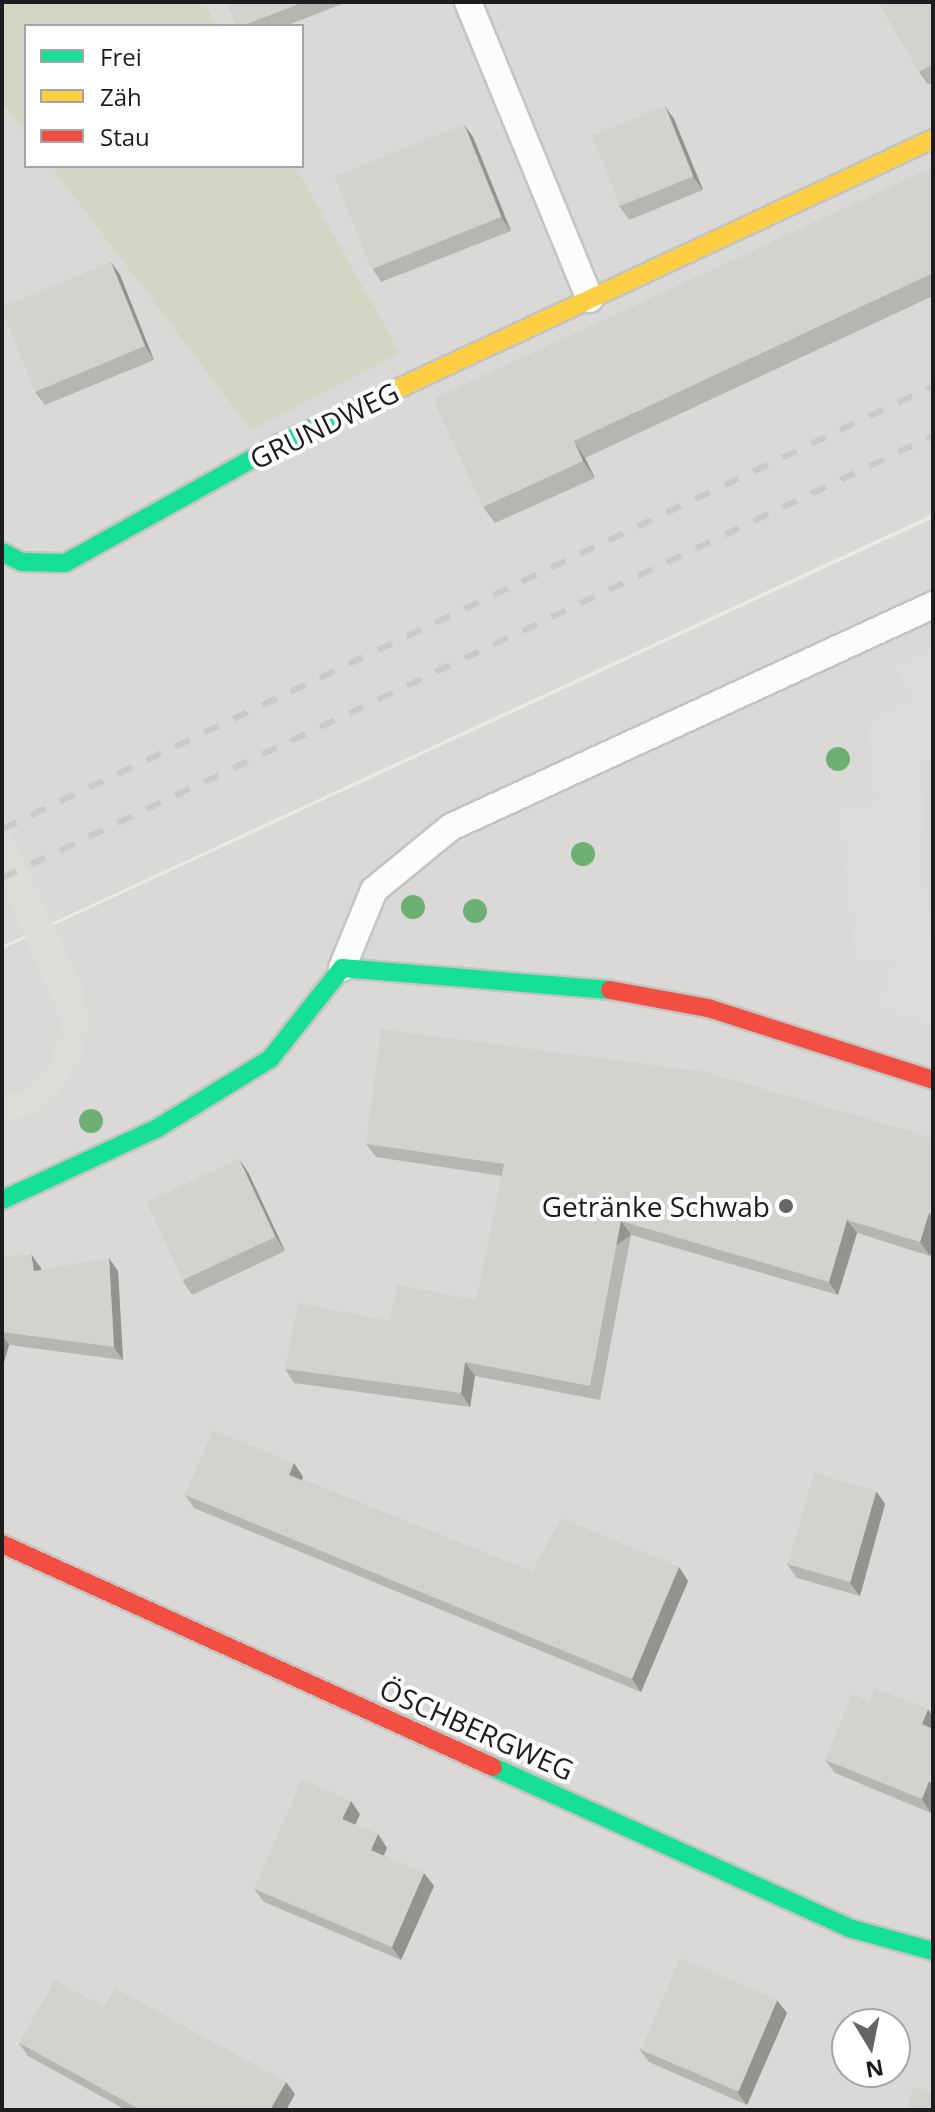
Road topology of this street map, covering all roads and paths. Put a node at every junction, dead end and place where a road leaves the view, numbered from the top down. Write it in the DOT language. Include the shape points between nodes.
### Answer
graph roads {
  1 [pos="468,2"];
  2 [pos="933,139"];
  3 [pos="590,299"];
  4 [pos="2,552"];
  5 [pos="933,605"];
  6 [pos="342,968"];
  7 [pos="933,1080"];
  8 [pos="2,1200"];
  9 [pos="2,1544"];
  10 [pos="933,1951"];
  1 -- 3 [label="lane"];
  2 -- 3 [label="street, GRUNDWEG"];
  3 -- 4 [label="street, GRUNDWEG" via="277,445 65,563 22,562"];
  5 -- 6 [label="lane" via="451,827 374,890"];
  6 -- 7 [label="street" via="384,977 578,984 696,1005"];
  6 -- 8 [label="street" via="270,1059 156,1129"];
  9 -- 10 [label="street, ÖSCHBERGWEG" via="849,1928"];
}
